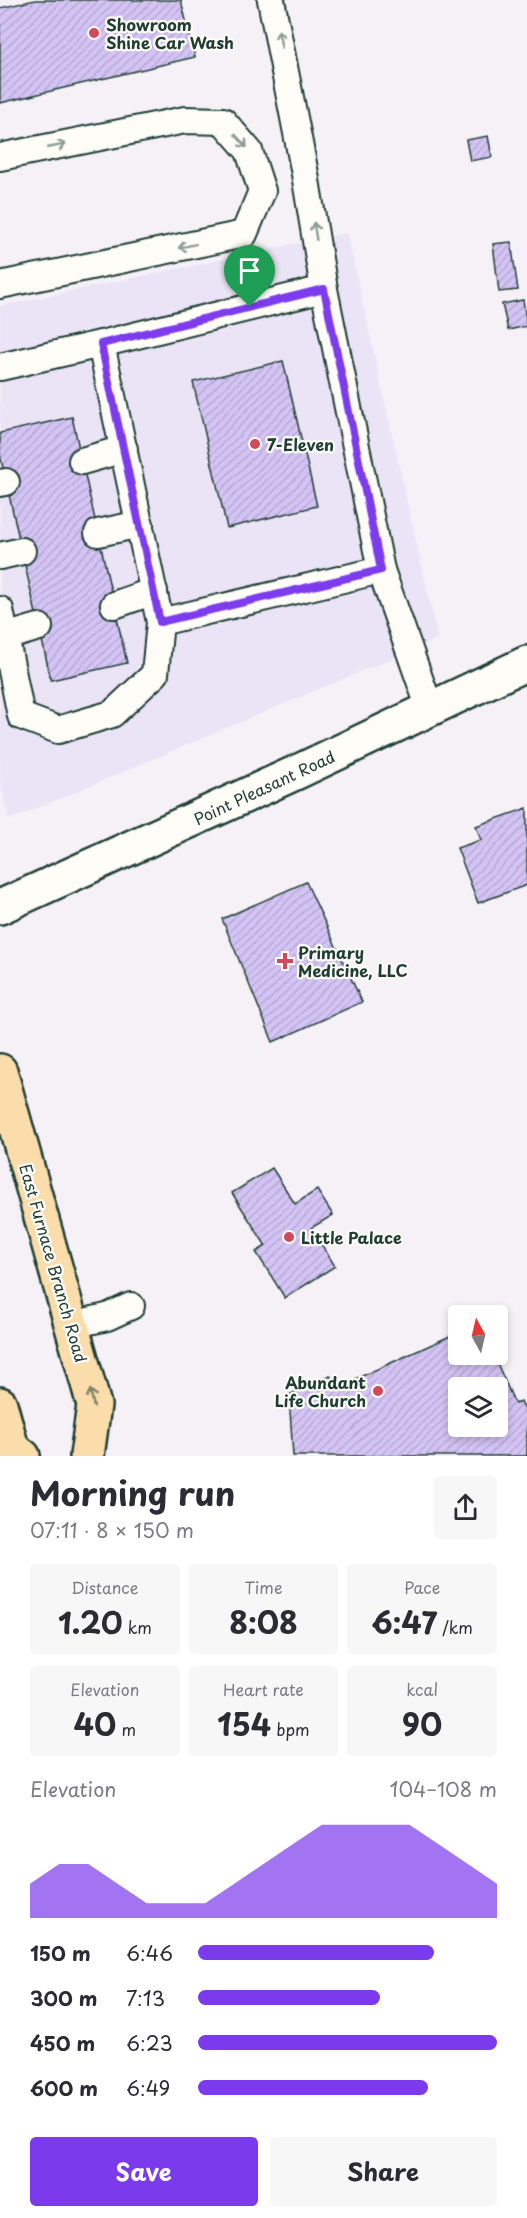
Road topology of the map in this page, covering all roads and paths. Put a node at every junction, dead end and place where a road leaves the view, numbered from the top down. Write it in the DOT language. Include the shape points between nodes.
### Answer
graph roads {
  1 [pos="272,0"];
  2 [pos="0,157"];
  3 [pos="0,285"];
  4 [pos="324,289"];
  5 [pos="101,344"];
  6 [pos="0,367"];
  7 [pos="124,450"];
  8 [pos="82,461"];
  9 [pos="140,524"];
  10 [pos="98,533"];
  11 [pos="381,570"];
  12 [pos="154,591"];
  13 [pos="114,605"];
  14 [pos="0,610"];
  15 [pos="160,622"];
  16 [pos="39,627"];
  17 [pos="5,637"];
  18 [pos="527,663"];
  19 [pos="430,709"];
  20 [pos="0,907"];
  21 [pos="0,1071"];
  22 [pos="131,1306"];
  23 [pos="72,1325"];
  24 [pos="0,1404"];
  25 [pos="23,1456"];
  26 [pos="87,1456"];
  4 -- 1 [label="lane, one-way"];
  2 -- 3 [label="lane, one-way" via="185,120 223,121 249,151 262,191 244,234"];
  4 -- 5 [label="lane"];
  4 -- 11 [label="lane"];
  5 -- 6 [label="lane"];
  5 -- 7 [label="lane"];
  7 -- 8 [label="lane"];
  7 -- 9 [label="lane"];
  9 -- 10 [label="lane"];
  9 -- 12 [label="lane"];
  11 -- 15 [label="lane"];
  11 -- 19 [label="lane"];
  12 -- 13 [label="lane"];
  12 -- 15 [label="lane"];
  14 -- 17 [label="lane"];
  15 -- 17 [label="lane" via="155,674 112,714 58,730 21,716"];
  16 -- 17 [label="lane"];
  18 -- 19 [label="street, Point Pleasant Road"];
  19 -- 20 [label="street, Point Pleasant Road"];
  21 -- 23 [label="main road, East Furnace Branch Road"];
  22 -- 23 [label="lane"];
  26 -- 23 [label="main road, East Furnace Branch Road, one-way" via="94,1405"];
  24 -- 25 [label="main road" via="12,1448"];
}
